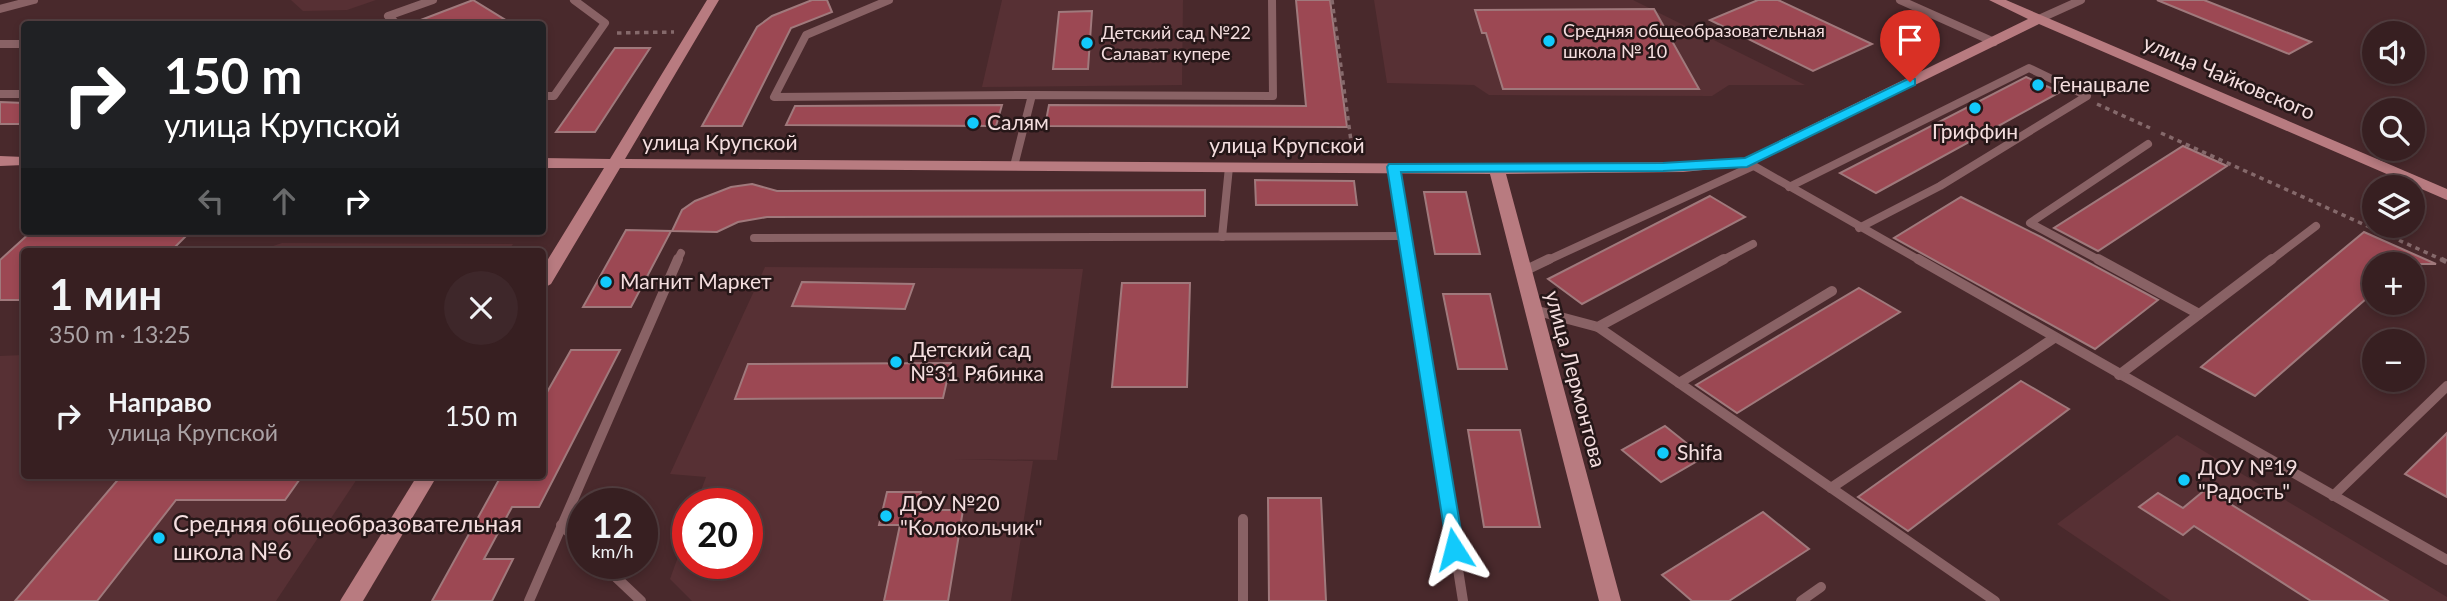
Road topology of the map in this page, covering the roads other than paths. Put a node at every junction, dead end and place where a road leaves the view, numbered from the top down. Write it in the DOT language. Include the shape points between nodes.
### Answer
graph roads {
  1 [pos="34,0"];
  2 [pos="433,0"];
  3 [pos="574,0"];
  4 [pos="713,0"];
  5 [pos="889,0"];
  6 [pos="1272,0"];
  7 [pos="1900,0"];
  8 [pos="1995,0"];
  9 [pos="2081,0"];
  10 [pos="0,9"];
  11 [pos="2039,19"];
  12 [pos="394,21"];
  13 [pos="1994,42"];
  14 [pos="0,44"];
  15 [pos="21,44"];
  16 [pos="0,94"];
  17 [pos="21,94"];
  18 [pos="1032,95"];
  19 [pos="546,96"];
  20 [pos="2148,144"];
  21 [pos="0,161"];
  22 [pos="21,161"];
  23 [pos="546,163"];
  24 [pos="615,164"];
  25 [pos="1750,164"];
  26 [pos="1014,166"];
  27 [pos="1229,167"];
  28 [pos="1394,167"];
  29 [pos="1497,169"];
  30 [pos="1789,187"];
  31 [pos="2447,195"];
  32 [pos="2316,226"];
  33 [pos="1859,228"];
  34 [pos="1403,236"];
  35 [pos="1222,237"];
  36 [pos="754,238"];
  37 [pos="1753,244"];
  38 [pos="681,253"];
  39 [pos="1524,271"];
  40 [pos="546,277"];
  41 [pos="1832,291"];
  42 [pos="1534,310"];
  43 [pos="2199,314"];
  44 [pos="1598,327"];
  45 [pos="2054,338"];
  46 [pos="2119,375"];
  47 [pos="1679,383"];
  48 [pos="2447,386"];
  49 [pos="425,479"];
  50 [pos="1831,488"];
  51 [pos="2333,496"];
  52 [pos="1243,519"];
  53 [pos="561,525"];
  54 [pos="567,530"];
  55 [pos="2447,560"];
  56 [pos="618,579"];
  57 [pos="1821,587"];
  58 [pos="351,601"];
  59 [pos="529,601"];
  60 [pos="641,601"];
  61 [pos="1243,601"];
  62 [pos="1463,601"];
  63 [pos="1610,601"];
  64 [pos="1801,601"];
  65 [pos="1995,601"];
  1 -- 10 [label="lane"];
  2 -- 12 [label="lane" via="388,16"];
  3 -- 19 [label="lane" via="605,23 554,96"];
  4 -- 24 [label="street"];
  5 -- 18 [label="lane" via="806,35 774,97"];
  6 -- 18 [label="lane" via="1273,96"];
  7 -- 13 [label="lane"];
  8 -- 11 [label="street, улица Чайковского"];
  9 -- 11 [label="lane"];
  11 -- 13 [label="street, улица Крупской"];
  11 -- 31 [label="street, улица Чайковского"];
  13 -- 25 [label="street, улица Крупской" via="1799,135"];
  14 -- 15 [label="lane"];
  16 -- 17 [label="lane"];
  18 -- 26 [label="lane"];
  20 -- 43 [label="lane" via="2030,223"];
  21 -- 22 [label="street"];
  23 -- 24 [label="street, улица Крупской"];
  24 -- 26 [label="street, улица Крупской"];
  24 -- 40 [label="street"];
  25 -- 29 [label="street, улица Крупской"];
  25 -- 30 [label="lane"];
  25 -- 39 [label="lane"];
  26 -- 27 [label="street, улица Крупской"];
  27 -- 28 [label="street, улица Крупской"];
  27 -- 35 [label="lane"];
  28 -- 29 [label="street, улица Крупской"];
  28 -- 34 [label="lane"];
  29 -- 39 [label="street, улица Лермонтова"];
  30 -- 33 [label="lane"];
  30 -- 33 [label="lane" via="2029,68 2087,96 1940,186"];
  32 -- 43 [label="lane"];
  33 -- 45 [label="lane"];
  34 -- 35 [label="lane"];
  34 -- 62 [label="lane"];
  35 -- 36 [label="lane"];
  37 -- 44 [label="lane"];
  38 -- 53 [label="lane"];
  39 -- 42 [label="street, улица Лермонтова"];
  41 -- 47 [label="lane"];
  42 -- 44 [label="lane"];
  42 -- 63 [label="street, улица Лермонтова"];
  43 -- 46 [label="lane"];
  44 -- 47 [label="lane"];
  45 -- 46 [label="lane"];
  45 -- 50 [label="lane"];
  46 -- 51 [label="lane"];
  47 -- 50 [label="lane"];
  48 -- 51 [label="lane"];
  49 -- 58 [label="street"];
  50 -- 65 [label="lane"];
  51 -- 55 [label="lane"];
  52 -- 61 [label="lane"];
  53 -- 54 [label="lane"];
  53 -- 59 [label="lane"];
  56 -- 60 [label="lane"];
  57 -- 64 [label="lane"];
}
